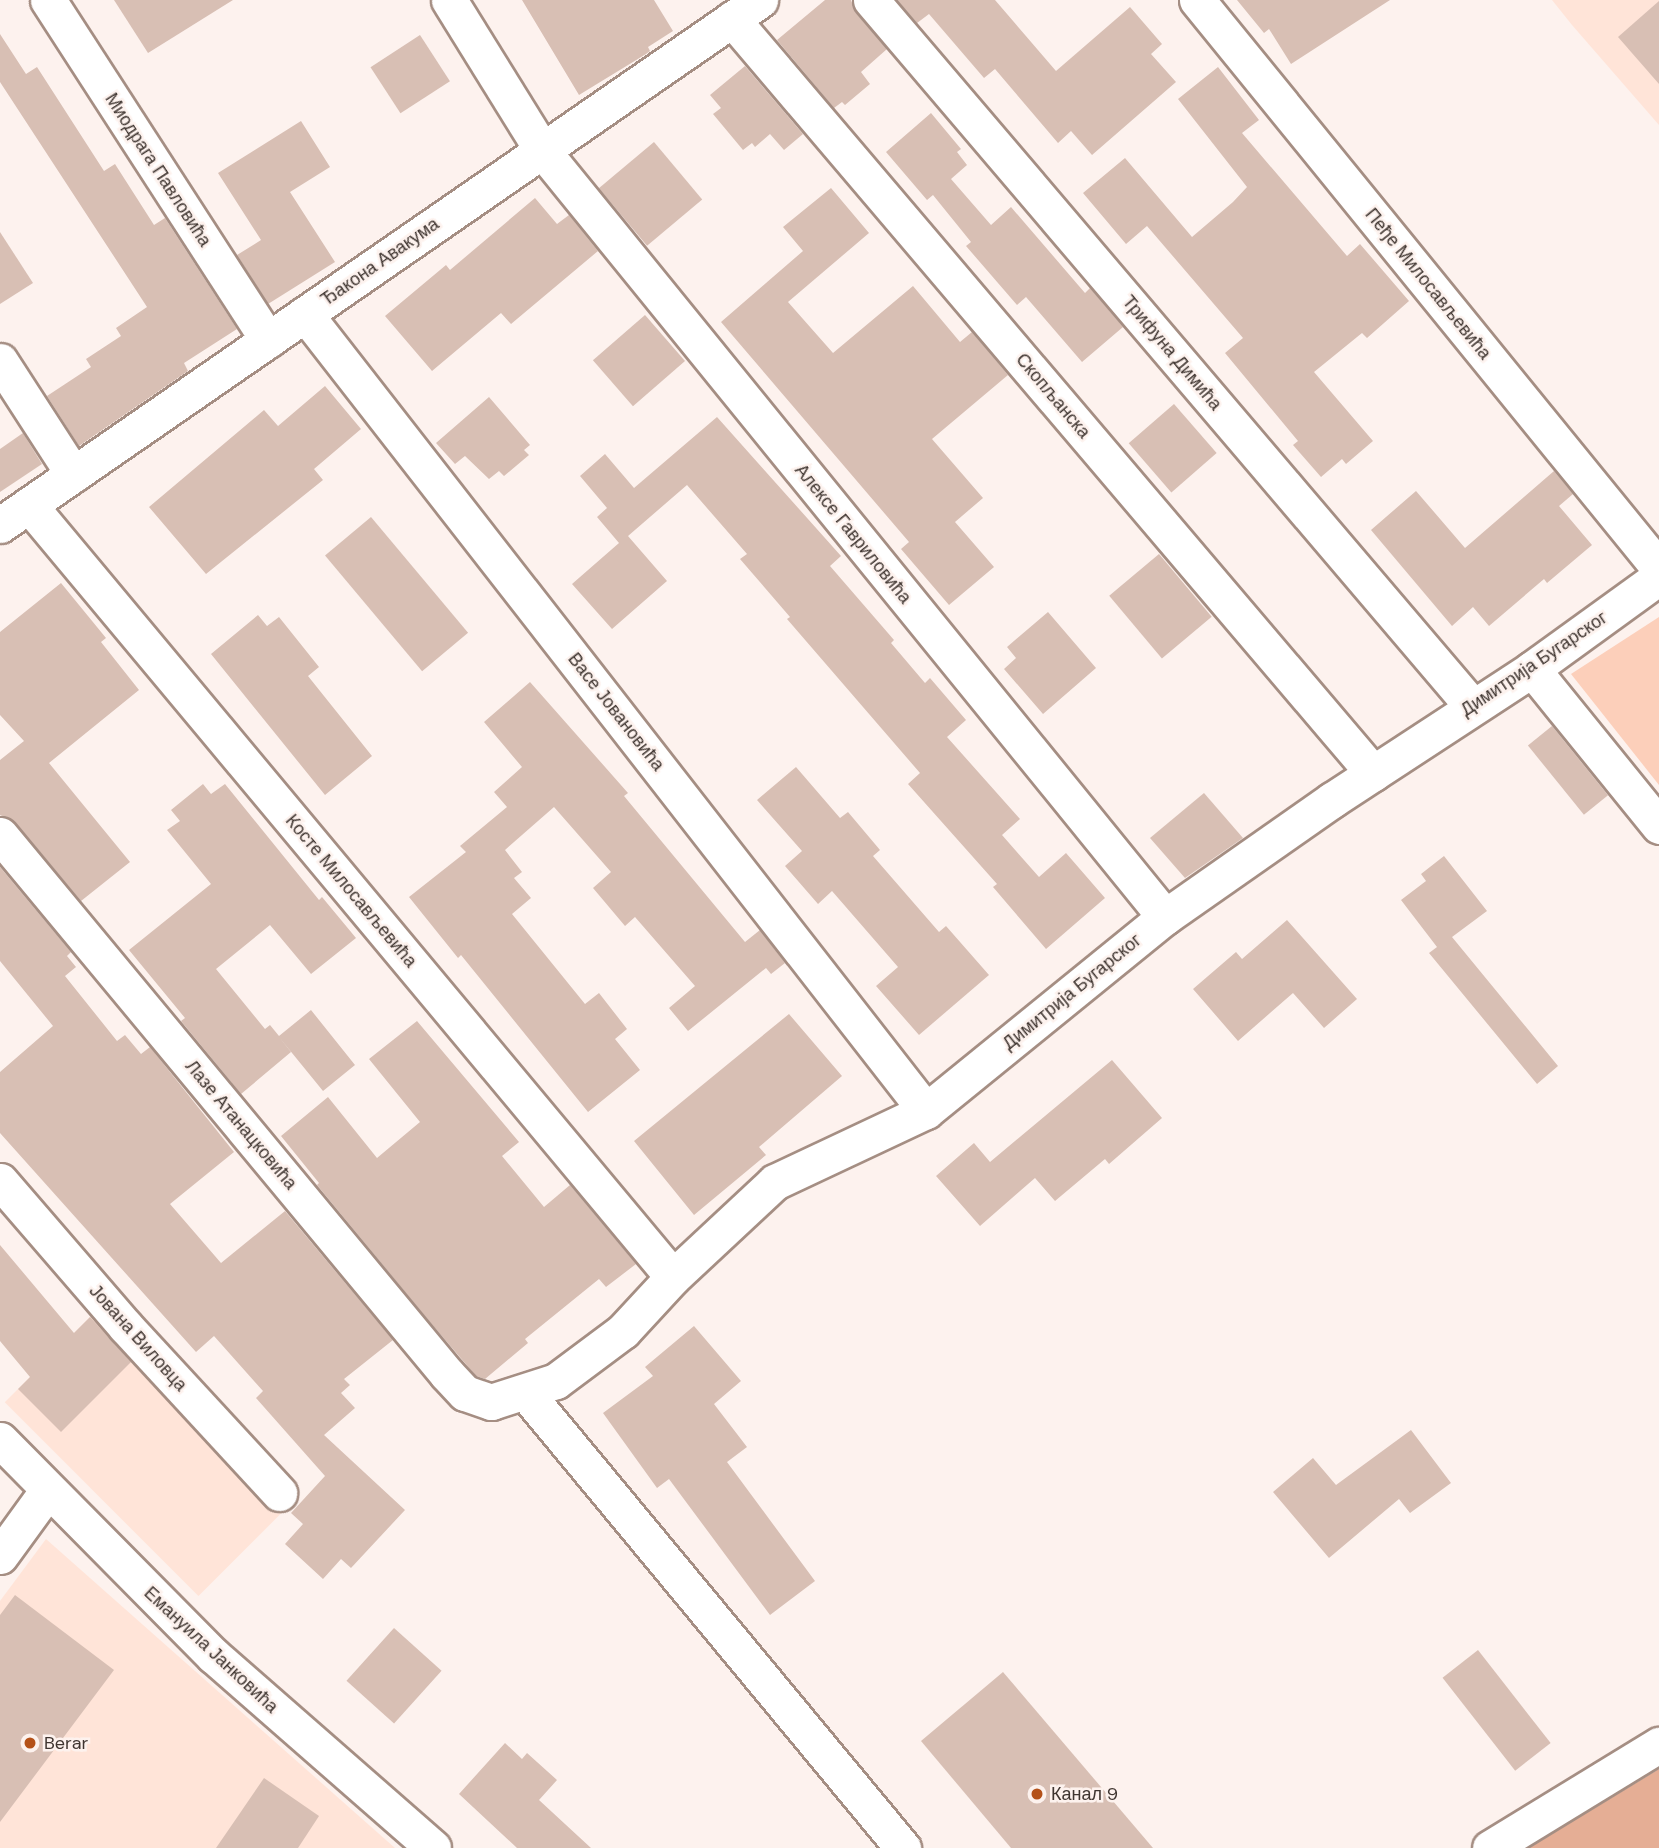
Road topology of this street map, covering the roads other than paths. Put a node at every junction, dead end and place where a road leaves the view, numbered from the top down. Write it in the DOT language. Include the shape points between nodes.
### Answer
graph roads {
  1 [pos="48,0"];
  2 [pos="449,0"];
  3 [pos="871,0"];
  4 [pos="1197,0"];
  5 [pos="746,9"];
  6 [pos="542,150"];
  7 [pos="306,314"];
  8 [pos="268,340"];
  9 [pos="0,361"];
  10 [pos="73,474"];
  11 [pos="29,505"];
  12 [pos="0,525"];
  13 [pos="1659,568"];
  14 [pos="1659,577"];
  15 [pos="1532,669"];
  16 [pos="1472,706"];
  17 [pos="1373,773"];
  18 [pos="1659,826"];
  19 [pos="0,835"];
  20 [pos="1165,917"];
  21 [pos="926,1111"];
  22 [pos="0,1181"];
  23 [pos="673,1278"];
  24 [pos="526,1393"];
  25 [pos="491,1402"];
  26 [pos="0,1440"];
  27 [pos="48,1490"];
  28 [pos="279,1493"];
  29 [pos="0,1556"];
  30 [pos="1659,1745"];
  31 [pos="433,1848"];
  32 [pos="903,1848"];
  33 [pos="1490,1848"];
  1 -- 8 [label="street, Миодрага Павловића"];
  2 -- 6 [label="street, Алексе Гавриловића"];
  3 -- 16 [label="street, Трифуна Димића"];
  4 -- 13 [label="street, Пеђе Милосављевића"];
  5 -- 6 [label="street, Ђакона Авакума"];
  5 -- 17 [label="street, Скопљанска"];
  6 -- 7 [label="street, Ђакона Авакума"];
  6 -- 20 [label="street, Алексе Гавриловића"];
  7 -- 8 [label="street, Ђакона Авакума"];
  7 -- 21 [label="street, Васе Јовановића"];
  8 -- 10 [label="street, Ђакона Авакума"];
  9 -- 10 [label="street"];
  10 -- 11 [label="street, Ђакона Авакума"];
  11 -- 12 [label="street, Ђакона Авакума"];
  11 -- 23 [label="street, Косте Милосављевића"];
  14 -- 15 [label="street, Димитрија Бугарског"];
  15 -- 16 [label="street, Димитрија Бугарског"];
  15 -- 18 [label="street"];
  16 -- 17 [label="street, Димитрија Бугарског"];
  17 -- 20 [label="street, Димитрија Бугарског"];
  19 -- 25 [label="street, Лазе Атанацковића" via="447,1374 465,1393"];
  20 -- 21 [label="street, Димитрија Бугарског"];
  21 -- 23 [label="street, Димитрија Бугарског" via="775,1182"];
  22 -- 28 [label="street, Јована Виловца"];
  23 -- 24 [label="street, Димитрија Бугарског" via="623,1331 556,1381"];
  24 -- 25 [label="street, Димитрија Бугарског"];
  24 -- 32 [label="street"];
  26 -- 27 [label="street, Емануила Јанковића"];
  27 -- 29 [label="street"];
  27 -- 31 [label="street, Емануила Јанковића" via="214,1657"];
  30 -- 33 [label="street"];
}
